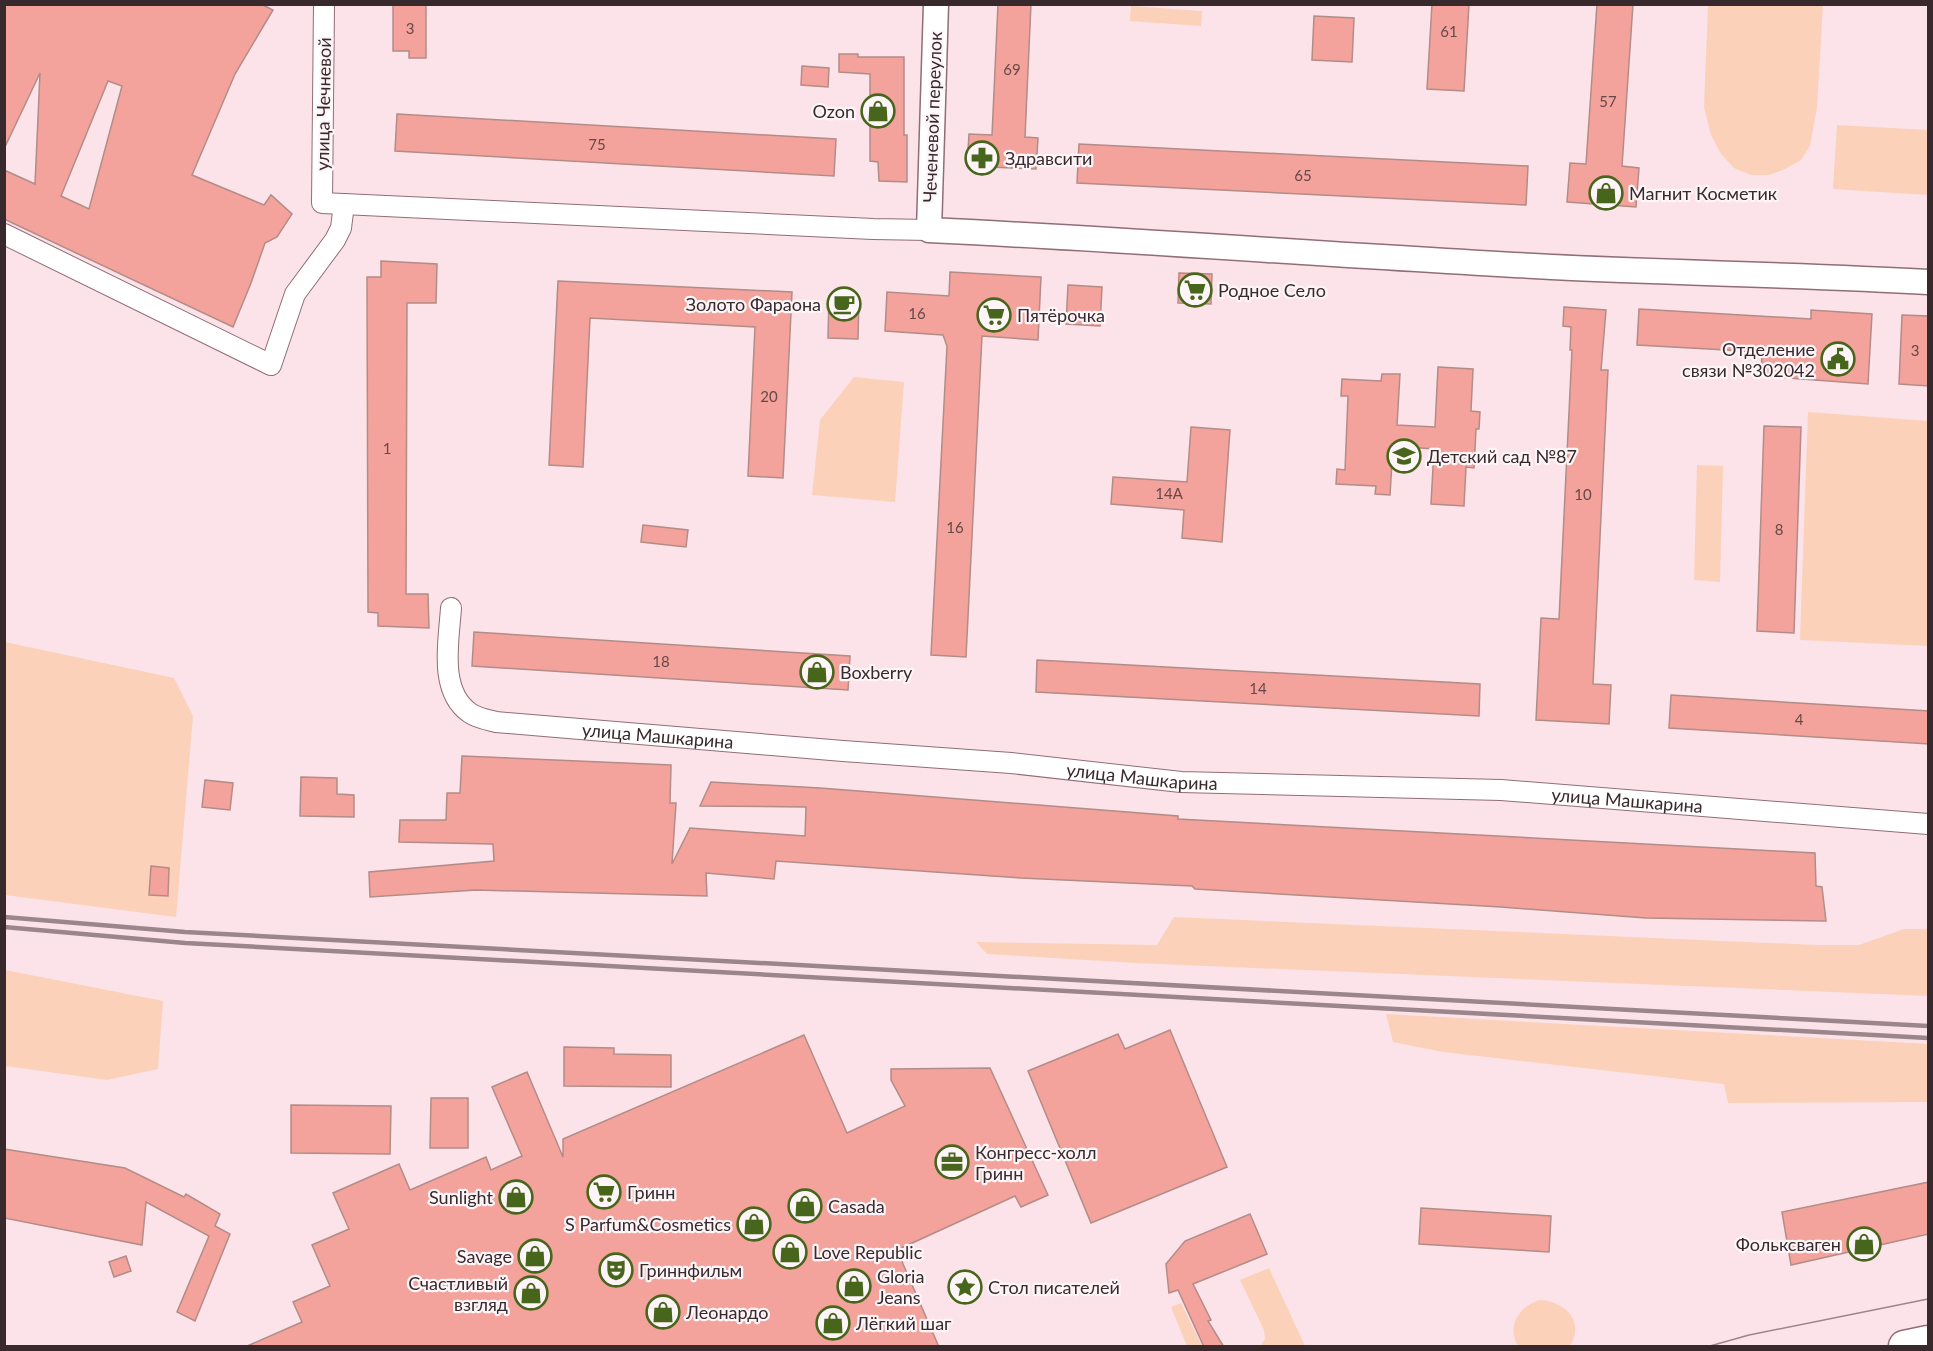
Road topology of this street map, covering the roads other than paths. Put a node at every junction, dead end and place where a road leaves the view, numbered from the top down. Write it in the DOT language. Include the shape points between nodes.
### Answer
graph roads {
  1 [pos="324,4"];
  2 [pos="936,4"];
  3 [pos="344,204"];
  4 [pos="929,230"];
  5 [pos="4,234"];
  6 [pos="1929,282"];
  7 [pos="451,608"];
  8 [pos="1929,824"];
  9 [pos="1929,1341"];
  10 [pos="1904,1347"];
  1 -- 3 [label="street, улица Чечневой" via="322,203"];
  2 -- 4 [label="street, Чеченевой переулок"];
  3 -- 4 [label="street"];
  3 -- 5 [label="street" via="335,240 295,294 271,365"];
  4 -- 6 [label="street" via="1551,267"];
  7 -- 8 [label="street, улица Машкарина" via="449,669 453,694 469,713 496,723 1011,763 1180,782 1501,790"];
  9 -- 10 [label="main road"];
}
